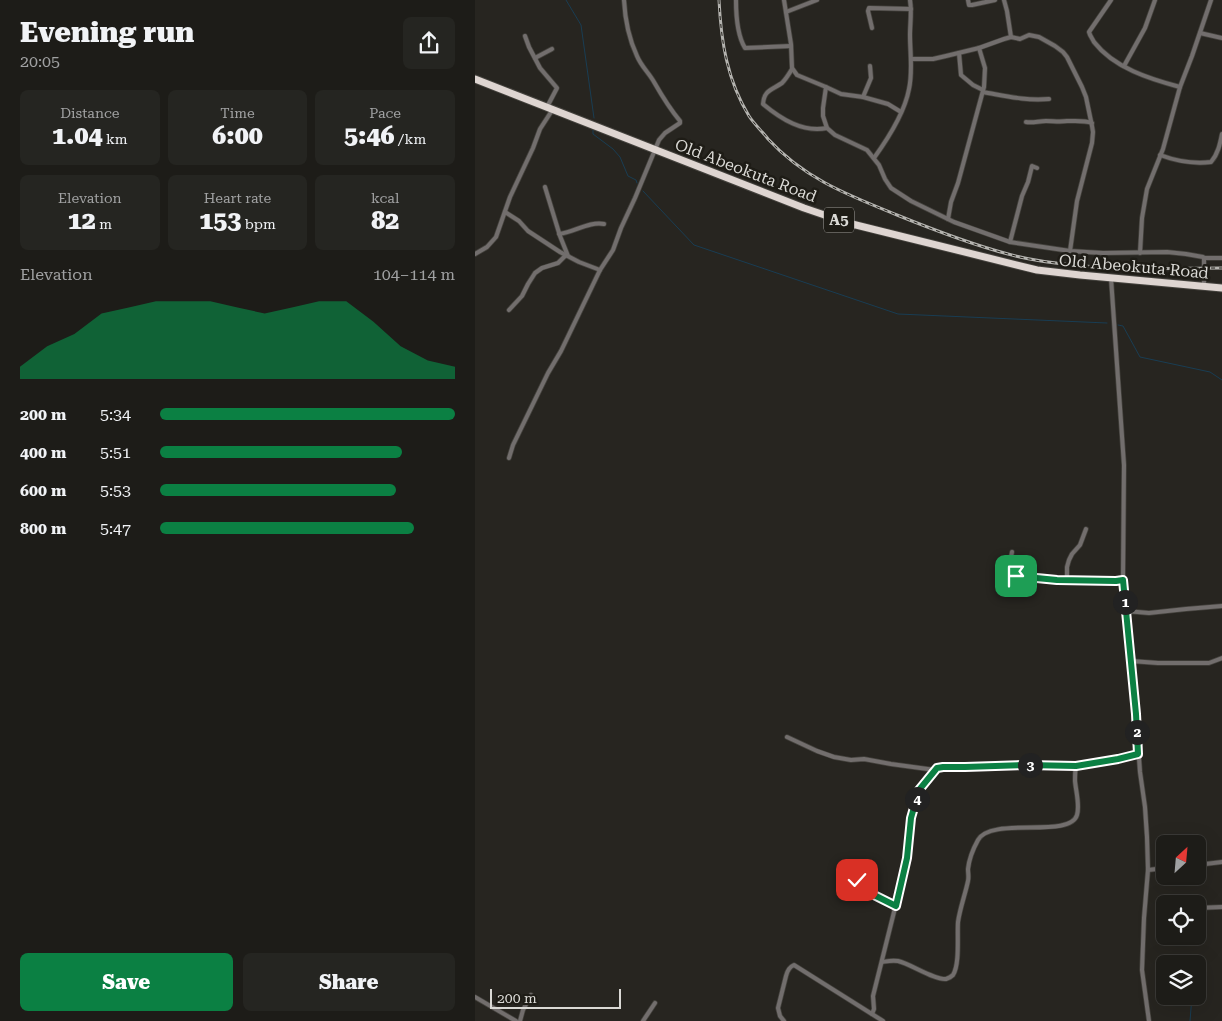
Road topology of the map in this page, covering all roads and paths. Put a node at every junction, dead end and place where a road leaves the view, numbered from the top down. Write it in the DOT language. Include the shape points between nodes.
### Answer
graph roads {
  1 [pos="624,0"];
  2 [pos="736,0"];
  3 [pos="784,0"];
  4 [pos="817,0"];
  5 [pos="910,0"];
  6 [pos="968,0"];
  7 [pos="995,0"];
  8 [pos="1004,0"];
  9 [pos="1111,0"];
  10 [pos="1155,0"];
  11 [pos="1211,0"];
  12 [pos="911,9"];
  13 [pos="786,12"];
  14 [pos="873,28"];
  15 [pos="1200,33"];
  16 [pos="525,36"];
  17 [pos="1011,38"];
  18 [pos="1222,38"];
  19 [pos="791,46"];
  20 [pos="979,48"];
  21 [pos="552,49"];
  22 [pos="959,53"];
  23 [pos="535,58"];
  24 [pos="911,59"];
  25 [pos="871,66"];
  26 [pos="1124,66"];
  27 [pos="792,68"];
  28 [pos="475,79"];
  29 [pos="1180,86"];
  30 [pos="826,87"];
  31 [pos="983,91"];
  32 [pos="863,97"];
  33 [pos="1049,99"];
  34 [pos="550,108"];
  35 [pos="901,112"];
  36 [pos="1026,122"];
  37 [pos="1092,123"];
  38 [pos="827,128"];
  39 [pos="1222,134"];
  40 [pos="655,150"];
  41 [pos="1160,155"];
  42 [pos="874,158"];
  43 [pos="1037,168"];
  44 [pos="545,187"];
  45 [pos="505,212"];
  46 [pos="948,219"];
  47 [pos="604,224"];
  48 [pos="559,234"];
  49 [pos="1010,242"];
  50 [pos="1070,251"];
  51 [pos="1141,253"];
  52 [pos="475,254"];
  53 [pos="567,255"];
  54 [pos="1204,258"];
  55 [pos="1222,258"];
  56 [pos="600,270"];
  57 [pos="1111,278"];
  58 [pos="1204,286"];
  59 [pos="1222,288"];
  60 [pos="509,310"];
  61 [pos="509,458"];
  62 [pos="1086,529"];
  63 [pos="1012,552"];
  64 [pos="1070,580"];
  65 [pos="1123,580"];
  66 [pos="1222,606"];
  67 [pos="1126,611"];
  68 [pos="1222,658"];
  69 [pos="1131,661"];
  70 [pos="787,737"];
  71 [pos="1138,754"];
  72 [pos="1076,766"];
  73 [pos="935,770"];
  74 [pos="1222,862"];
  75 [pos="1206,864"];
  76 [pos="1156,869"];
  77 [pos="1148,870"];
  78 [pos="857,880"];
  79 [pos="896,906"];
  80 [pos="1222,907"];
  81 [pos="1206,908"];
  82 [pos="882,962"];
  83 [pos="531,995"];
  84 [pos="475,997"];
  85 [pos="655,1003"];
  86 [pos="872,1014"];
  87 [pos="518,1021"];
  88 [pos="643,1021"];
  89 [pos="784,1021"];
  90 [pos="883,1021"];
  91 [pos="1149,1021"];
  1 -- 40 [label="street" via="628,31 637,57 679,121 679,125 662,137"];
  2 -- 19 [label="street" via="738,26 745,48"];
  3 -- 13 [label="street"];
  4 -- 13 [label="street"];
  5 -- 12 [label="street"];
  6 -- 7 [label="street" via="972,6"];
  8 -- 17 [label="street"];
  9 -- 26 [label="street" via="1089,33 1105,54"];
  10 -- 26 [label="street" via="1145,28"];
  11 -- 15 [label="street"];
  12 -- 14 [label="street" via="869,8"];
  12 -- 24 [label="street"];
  13 -- 19 [label="street"];
  15 -- 18 [label="street"];
  15 -- 29 [label="street"];
  16 -- 23 [label="street"];
  17 -- 20 [label="street"];
  17 -- 37 [label="street" via="1039,37 1063,52 1082,87"];
  19 -- 27 [label="street"];
  20 -- 22 [label="street"];
  20 -- 31 [label="street" via="986,78"];
  21 -- 23 [label="street"];
  22 -- 24 [label="street"];
  22 -- 31 [label="street" via="961,75"];
  23 -- 34 [label="street" via="557,88"];
  24 -- 35 [label="street" via="910,88"];
  25 -- 32 [label="street" via="871,78"];
  26 -- 29 [label="street"];
  27 -- 30 [label="street" via="797,75"];
  27 -- 38 [label="street" via="782,83 767,92 763,104 805,128"];
  28 -- 34 [label="highway, Old Abeokuta Road / A5"];
  29 -- 41 [label="street"];
  30 -- 32 [label="street" via="841,94"];
  30 -- 38 [label="street" via="823,116"];
  31 -- 33 [label="street" via="1017,99"];
  31 -- 46 [label="street"];
  32 -- 35 [label="street" via="888,104"];
  34 -- 40 [label="highway, Old Abeokuta Road / A5"];
  34 -- 45 [label="street"];
  35 -- 42 [label="street"];
  36 -- 37 [label="street"];
  37 -- 50 [label="street" via="1092,143 1077,201"];
  38 -- 42 [label="street" via="867,150"];
  39 -- 41 [label="street" via="1211,162"];
  40 -- 56 [label="street" via="613,250"];
  40 -- 57 [label="highway, Old Abeokuta Road / A5" via="848,223 1037,270"];
  41 -- 51 [label="street" via="1147,189"];
  42 -- 46 [label="street" via="891,188"];
  43 -- 49 [label="street" via="1032,166"];
  44 -- 48 [label="street"];
  45 -- 52 [label="street" via="496,237"];
  45 -- 53 [label="street" via="519,220 528,231"];
  46 -- 49 [label="street"];
  47 -- 48 [label="street"];
  48 -- 53 [label="street"];
  49 -- 50 [label="street"];
  50 -- 51 [label="street"];
  51 -- 54 [label="street" via="1167,252"];
  53 -- 56 [label="street"];
  53 -- 60 [label="street" via="558,263 535,273 522,296"];
  54 -- 55 [label="street"];
  54 -- 58 [label="street"];
  56 -- 61 [label="street" via="547,373"];
  57 -- 58 [label="highway, Old Abeokuta Road / A5"];
  57 -- 65 [label="street" via="1124,465"];
  58 -- 59 [label="highway, Old Abeokuta Road / A5"];
  62 -- 64 [label="street" via="1067,568"];
  63 -- 64 [label="street" via="1010,575"];
  64 -- 65 [label="street"];
  65 -- 67 [label="street"];
  66 -- 67 [label="street" via="1149,613"];
  67 -- 69 [label="street"];
  68 -- 69 [label="street" via="1209,663"];
  69 -- 71 [label="street"];
  70 -- 73 [label="street" via="834,757"];
  71 -- 72 [label="street"];
  71 -- 77 [label="street"];
  72 -- 73 [label="street" via="943,767"];
  72 -- 82 [label="street" via="1077,814 1073,822 990,831 977,841 958,922 953,975 946,979 895,960"];
  73 -- 79 [label="street" via="919,790"];
  74 -- 75 [label="street"];
  76 -- 77 [label="street"];
  77 -- 91 [label="street" via="1142,970"];
  78 -- 79 [label="street" via="874,895"];
  79 -- 82 [label="street"];
  80 -- 81 [label="street"];
  82 -- 86 [label="street"];
  83 -- 87 [label="street"];
  84 -- 87 [label="street"];
  85 -- 88 [label="street"];
  86 -- 89 [label="street" via="794,965 786,976 778,1008"];
  86 -- 90 [label="street"];
}
